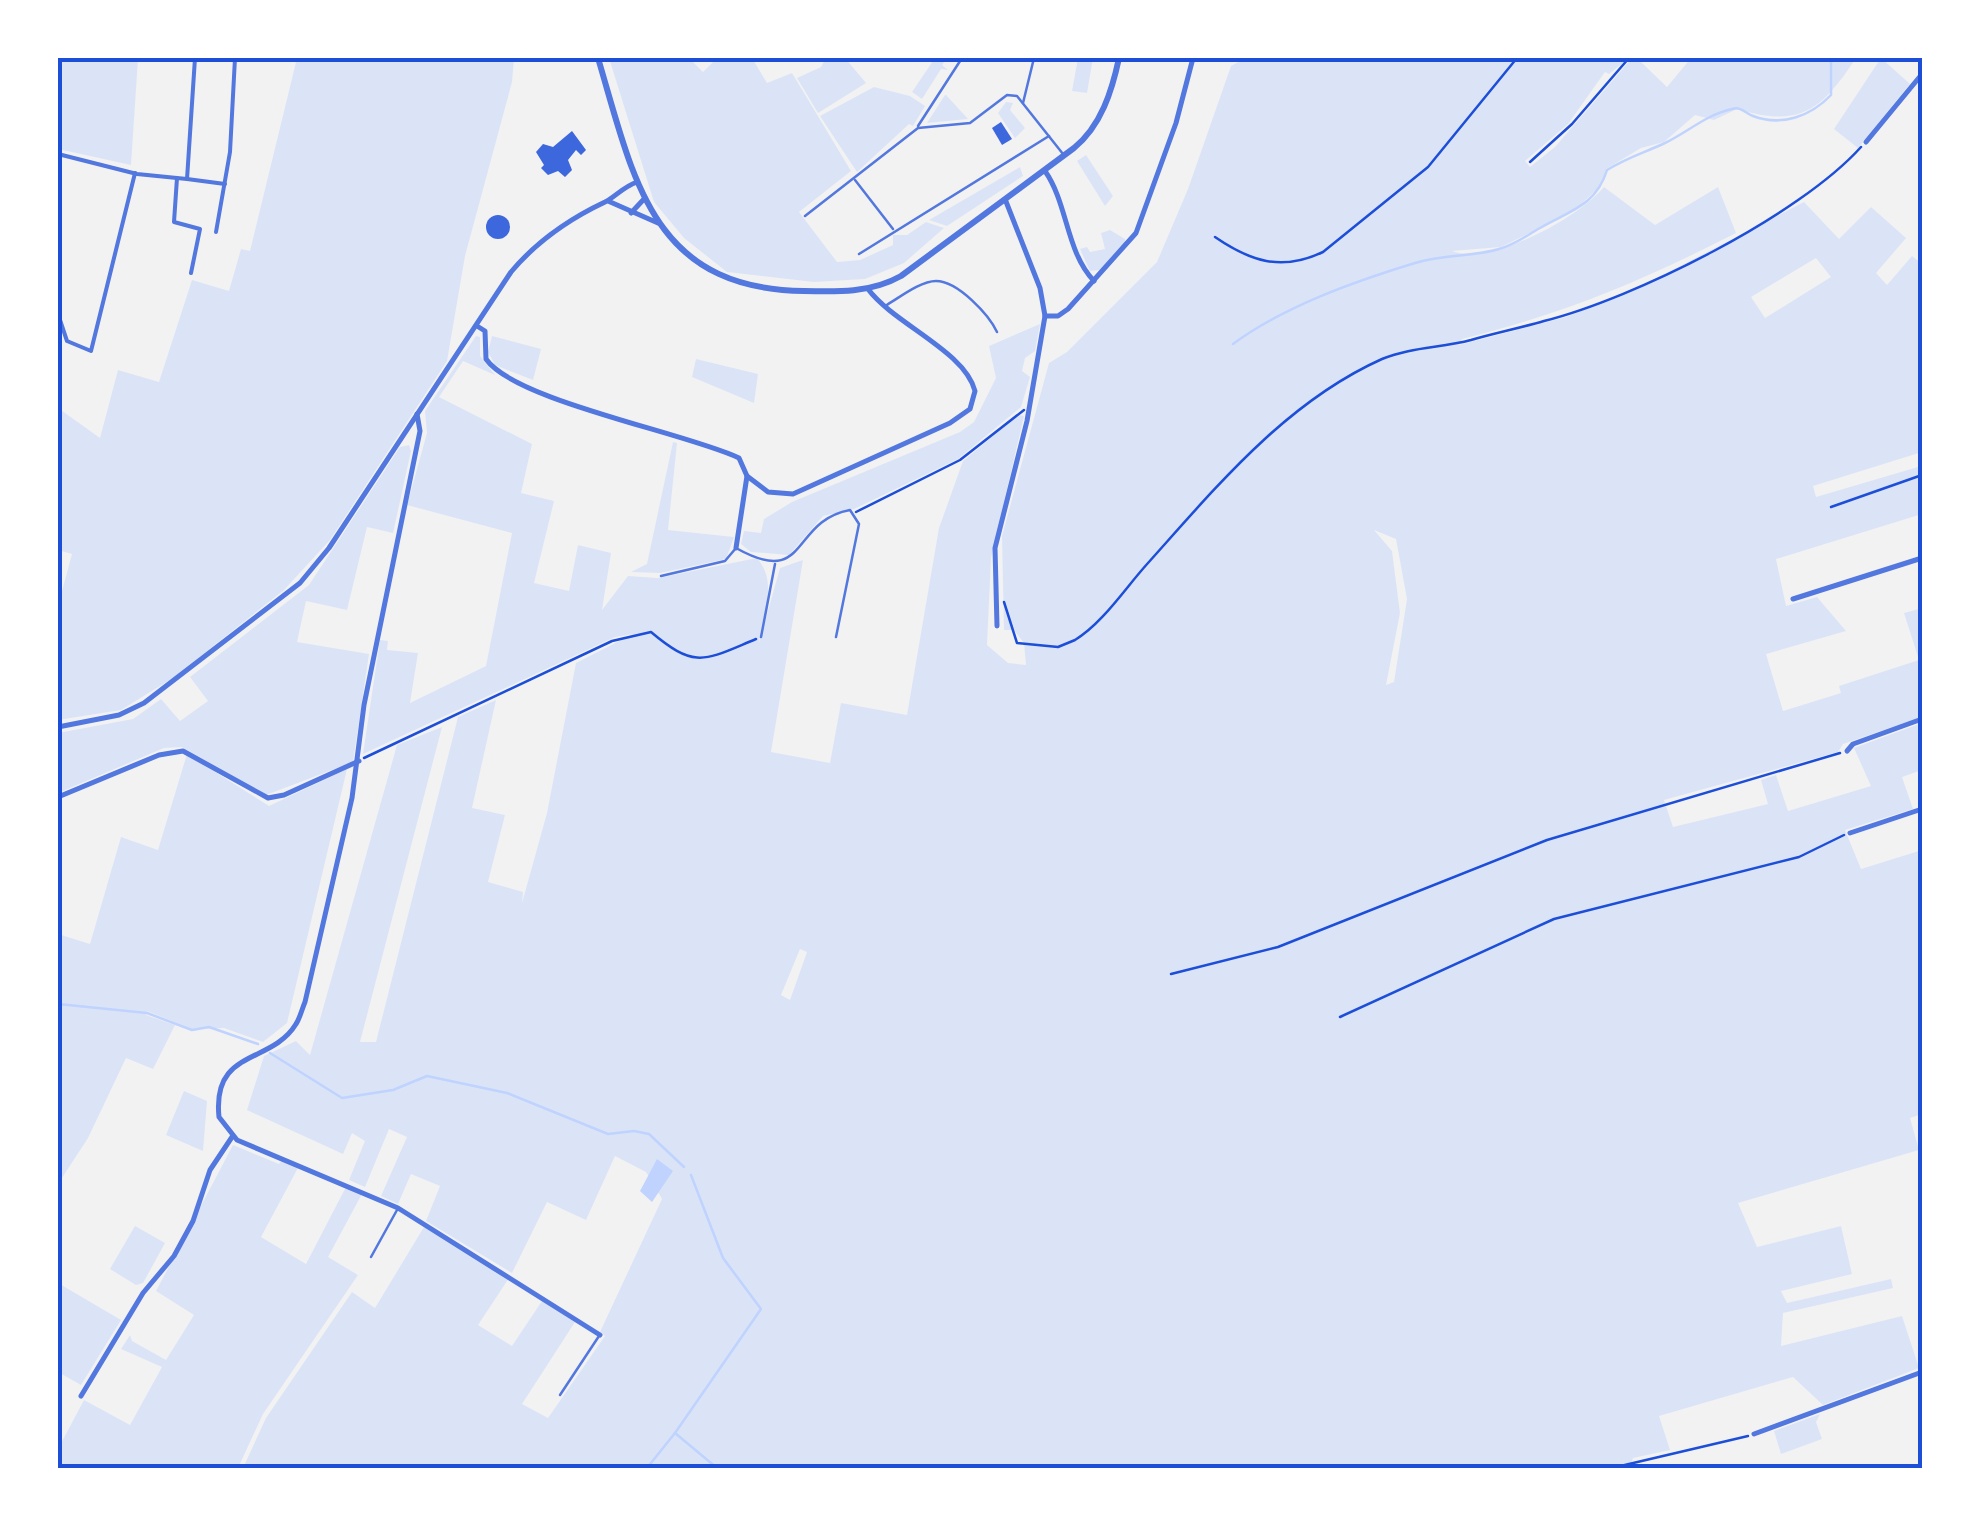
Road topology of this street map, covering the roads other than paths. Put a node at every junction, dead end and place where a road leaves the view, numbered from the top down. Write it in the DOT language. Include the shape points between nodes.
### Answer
graph roads {
  1 [pos="195,58"];
  2 [pos="235,58"];
  3 [pos="598,58"];
  4 [pos="962,58"];
  5 [pos="1034,58"];
  6 [pos="1119,58"];
  7 [pos="1193,58"];
  8 [pos="1922,74"];
  9 [pos="1023,103"];
  10 [pos="918,128"];
  11 [pos="1049,136"];
  12 [pos="1866,142"];
  13 [pos="58,154"];
  14 [pos="1064,156"];
  15 [pos="1045,170"];
  16 [pos="135,174"];
  17 [pos="177,178"];
  18 [pos="187,179"];
  19 [pos="855,180"];
  20 [pos="638,182"];
  21 [pos="226,184"];
  22 [pos="644,199"];
  23 [pos="1005,199"];
  24 [pos="608,201"];
  25 [pos="631,213"];
  26 [pos="805,216"];
  27 [pos="658,223"];
  28 [pos="894,230"];
  29 [pos="216,232"];
  30 [pos="859,254"];
  31 [pos="190,273"];
  32 [pos="1094,281"];
  33 [pos="868,289"];
  34 [pos="884,307"];
  35 [pos="58,314"];
  36 [pos="1044,316"];
  37 [pos="477,326"];
  38 [pos="997,332"];
  39 [pos="417,414"];
  40 [pos="747,476"];
  41 [pos="736,548"];
  42 [pos="1922,558"];
  43 [pos="775,562"];
  44 [pos="662,576"];
  45 [pos="1793,599"];
  46 [pos="997,626"];
  47 [pos="761,636"];
  48 [pos="836,638"];
  49 [pos="1922,719"];
  50 [pos="58,727"];
  51 [pos="1847,752"];
  52 [pos="358,761"];
  53 [pos="58,797"];
  54 [pos="1922,809"];
  55 [pos="1850,833"];
  56 [pos="232,1137"];
  57 [pos="398,1208"];
  58 [pos="371,1258"];
  59 [pos="600,1335"];
  60 [pos="1922,1372"];
  61 [pos="560,1395"];
  62 [pos="81,1396"];
  63 [pos="1754,1434"];
  1 -- 18 [label="street"];
  2 -- 21 [label="street"];
  3 -- 20 [label="street"];
  4 -- 10 [label="lane"];
  5 -- 9 [label="lane"];
  6 -- 14 [label="street" via="1092,130"];
  7 -- 32 [label="street" via="1136,232"];
  8 -- 12 [label="street"];
  9 -- 10 [label="lane" via="1007,95 970,123"];
  9 -- 11 [label="lane"];
  10 -- 19 [label="lane"];
  11 -- 14 [label="lane"];
  11 -- 28 [label="lane"];
  13 -- 16 [label="street"];
  14 -- 15 [label="street"];
  15 -- 23 [label="street"];
  15 -- 32 [label="street" via="1084,271"];
  16 -- 17 [label="street"];
  16 -- 35 [label="street" via="91,351 67,341"];
  17 -- 18 [label="street"];
  17 -- 31 [label="street" via="174,222 200,229"];
  18 -- 21 [label="street"];
  19 -- 26 [label="lane"];
  19 -- 28 [label="lane"];
  20 -- 22 [label="street"];
  20 -- 24 [label="street" via="616,190"];
  21 -- 29 [label="street"];
  22 -- 25 [label="street"];
  22 -- 27 [label="street"];
  23 -- 33 [label="street" via="900,276"];
  23 -- 36 [label="street" via="1040,288"];
  24 -- 25 [label="street"];
  24 -- 37 [label="street" via="533,248"];
  25 -- 27 [label="street"];
  27 -- 33 [label="street" via="689,255 736,284 788,291"];
  28 -- 30 [label="lane"];
  32 -- 36 [label="street" via="1068,309"];
  33 -- 34 [label="street"];
  34 -- 38 [label="lane" via="936,281 972,302"];
  34 -- 40 [label="street" via="966,372 975,390 966,414 794,494 768,492"];
  36 -- 46 [label="street" via="996,548"];
  37 -- 39 [label="street"];
  37 -- 40 [label="street" via="485,331 486,359 500,373 604,416 734,456"];
  39 -- 50 [label="street" via="300,583 144,703"];
  39 -- 52 [label="street" via="420,431"];
  40 -- 41 [label="street"];
  41 -- 43 [label="lane"];
  41 -- 44 [label="lane" via="726,562"];
  42 -- 45 [label="street"];
  43 -- 47 [label="lane"];
  43 -- 48 [label="lane" via="796,555 822,520 856,513"];
  49 -- 51 [label="street"];
  52 -- 53 [label="street" via="268,798 198,756 175,751"];
  52 -- 56 [label="street" via="305,1002 296,1026 225,1078 218,1110"];
  54 -- 55 [label="street"];
  56 -- 57 [label="street"];
  56 -- 62 [label="street" via="210,1170 174,1256 144,1292"];
  57 -- 58 [label="lane"];
  57 -- 59 [label="street"];
  59 -- 61 [label="lane"];
  60 -- 63 [label="street"];
}
